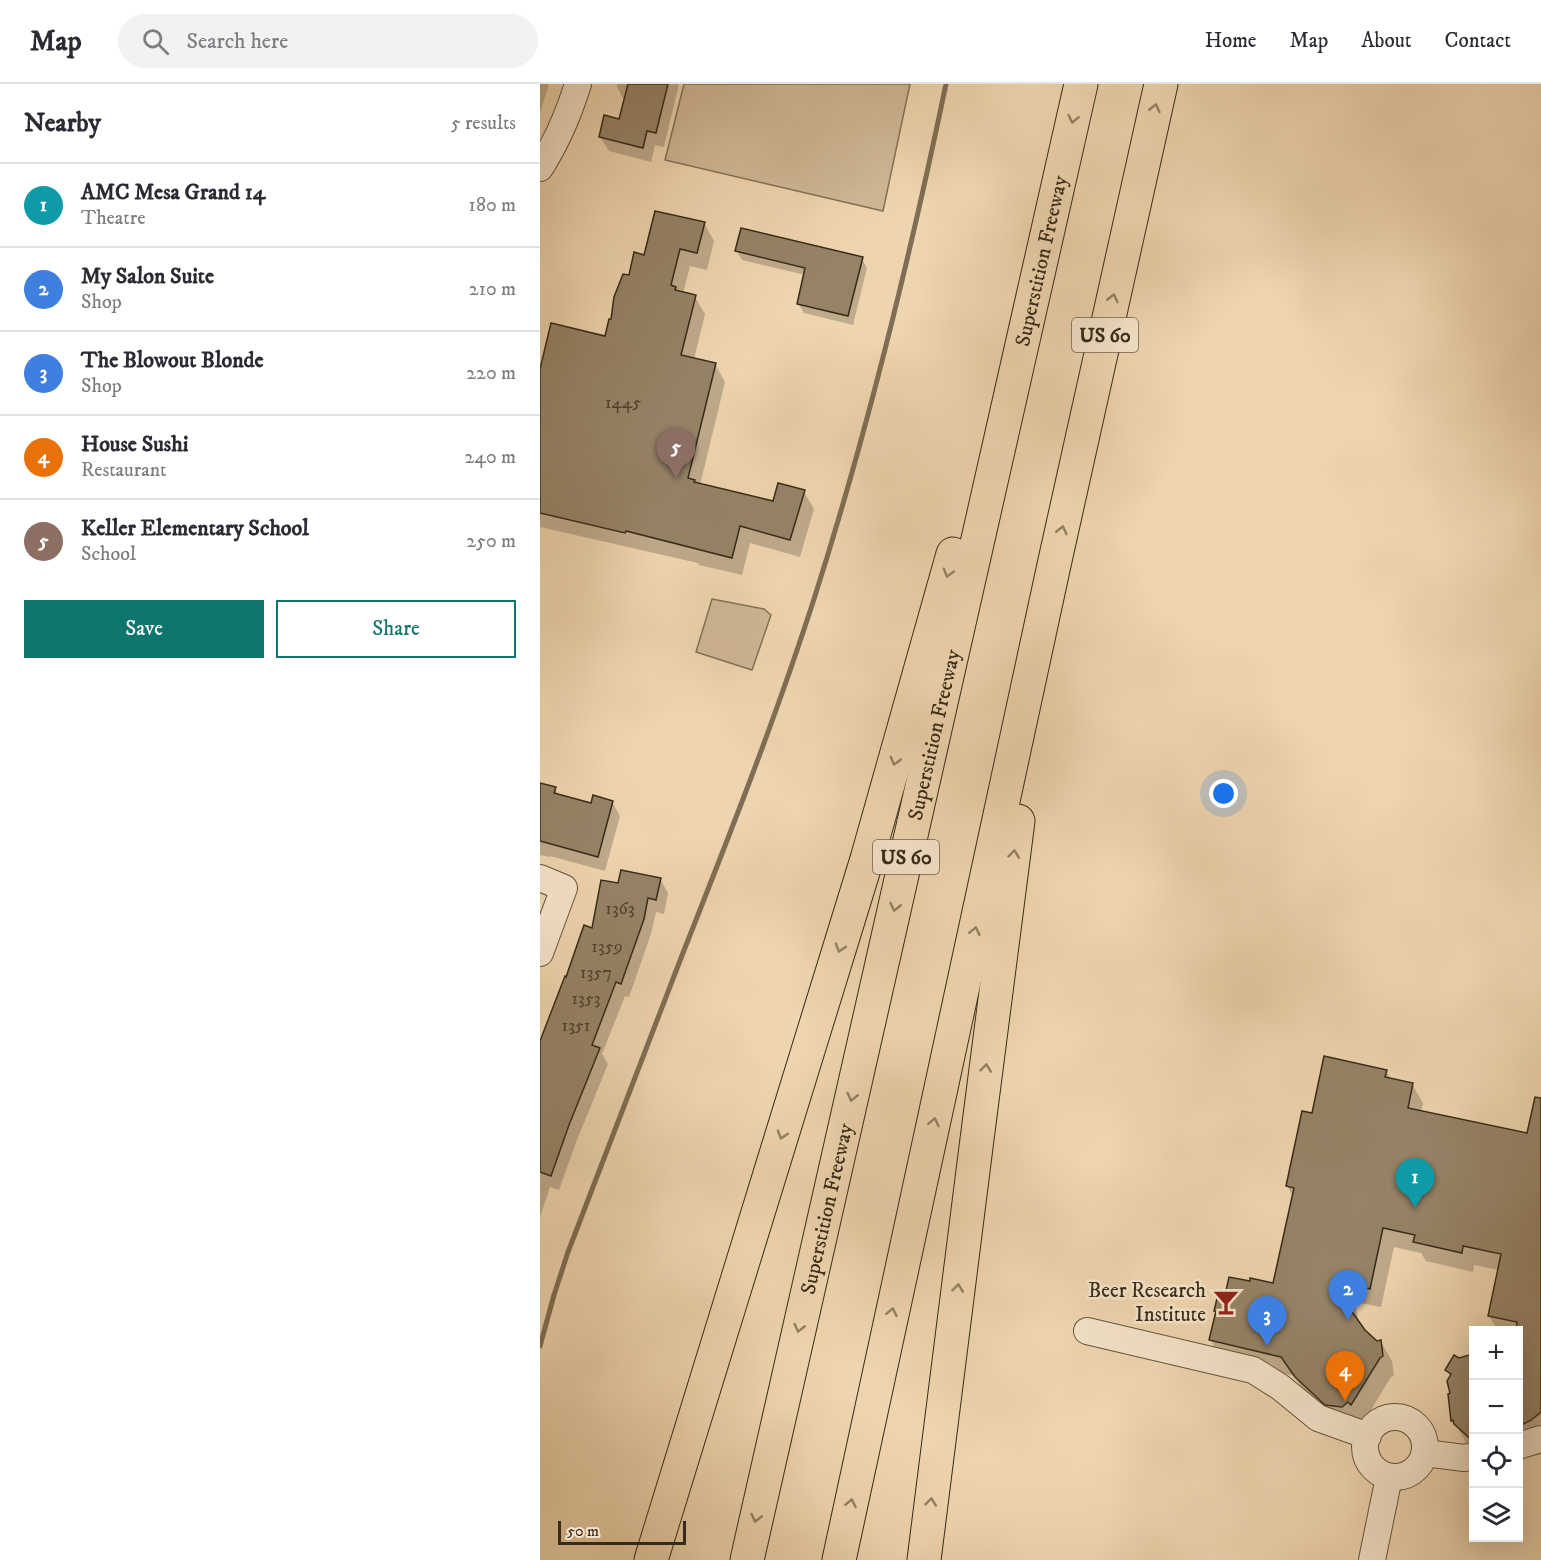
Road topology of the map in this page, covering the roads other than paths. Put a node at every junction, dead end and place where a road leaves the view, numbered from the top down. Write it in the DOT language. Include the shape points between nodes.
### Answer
graph roads {
  1 [pos="578,84"];
  2 [pos="1081,84"];
  3 [pos="1161,84"];
  4 [pos="1066,153"];
  5 [pos="540,168"];
  6 [pos="1049,587"];
  7 [pos="540,878"];
  8 [pos="540,953"];
  9 [pos="1087,1331"];
  10 [pos="1368,1436"];
  11 [pos="1541,1439"];
  12 [pos="1523,1444"];
  13 [pos="1425,1453"];
  14 [pos="1469,1457"];
  15 [pos="1389,1477"];
  16 [pos="651,1560"];
  17 [pos="747,1560"];
  18 [pos="839,1560"];
  19 [pos="924,1560"];
  20 [pos="1372,1560"];
  1 -- 5 [label="street"];
  2 -- 4 [label="highway, Superstition Freeway / US 60, one-way"];
  6 -- 3 [label="highway, US 60, one-way"];
  4 -- 16 [label="highway, one-way" via="867,859"];
  4 -- 17 [label="highway, Superstition Freeway / US 60, one-way"];
  18 -- 6 [label="highway, US 60, one-way"];
  19 -- 6 [label="highway, one-way"];
  7 -- 8 [label="street" via="564,888"];
  9 -- 10 [label="street" via="1253,1370 1318,1418"];
  10 -- 13 [label="street" via="1380,1421 1399,1417 1422,1434"];
  10 -- 15 [label="street" via="1368,1462"];
  11 -- 12 [label="street"];
  13 -- 14 [label="street"];
  13 -- 15 [label="street" via="1422,1462 1408,1475"];
  15 -- 20 [label="street"];
}
